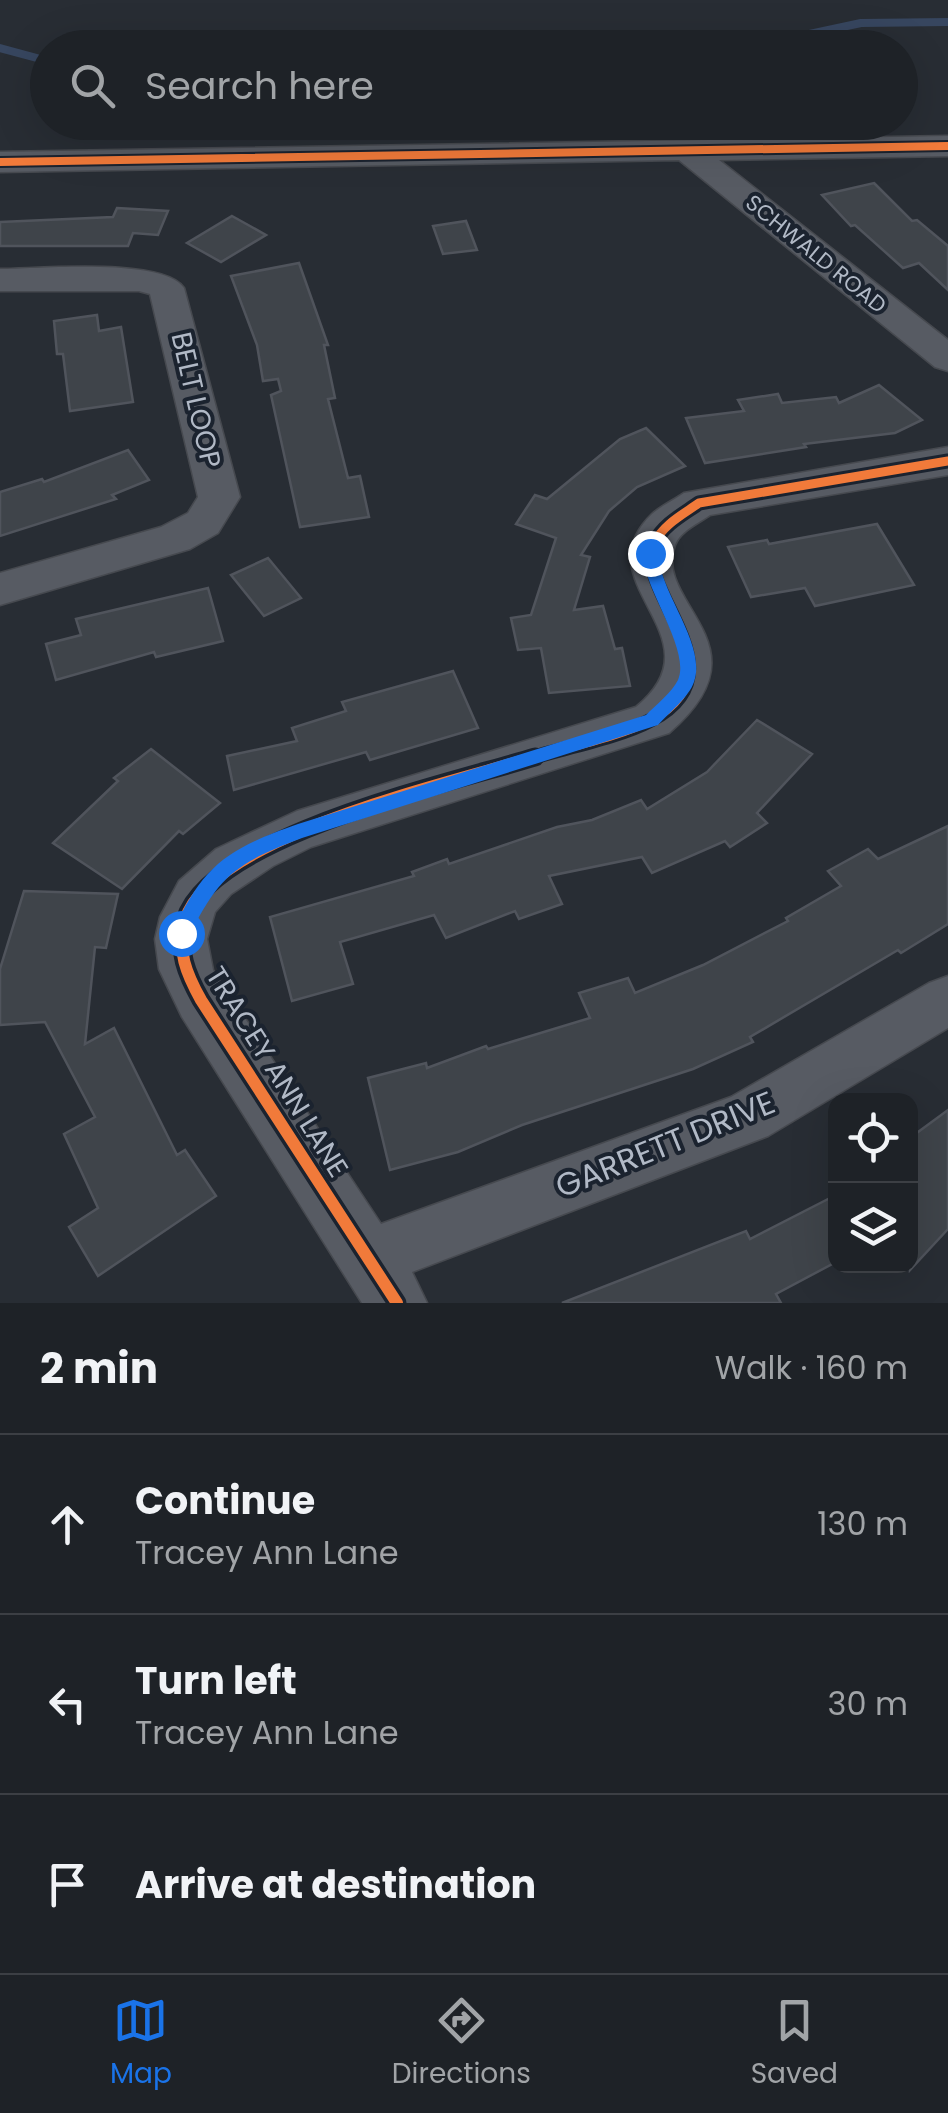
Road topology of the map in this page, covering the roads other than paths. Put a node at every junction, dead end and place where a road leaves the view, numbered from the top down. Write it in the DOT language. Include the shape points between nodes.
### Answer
graph roads {
  1 [pos="948,146"];
  2 [pos="684,149"];
  3 [pos="0,162"];
  4 [pos="0,280"];
  5 [pos="948,359"];
  6 [pos="948,461"];
  7 [pos="0,589"];
  8 [pos="948,1000"];
  9 [pos="382,1281"];
  1 -- 2 [label="street"];
  2 -- 3 [label="street"];
  2 -- 5 [label="street, SCHWALD ROAD"];
  4 -- 7 [label="street, BELT LOOP" via="143,280 166,288 219,497 203,522 175,538"];
  6 -- 9 [label="street, TRACEY ANN LANE" via="699,503 675,516 656,535 651,570 690,661 686,683 652,720 250,850 197,898 181,933 183,962 201,1000"];
  8 -- 9 [label="street, GARRETT DRIVE" via="748,1117"];
}
